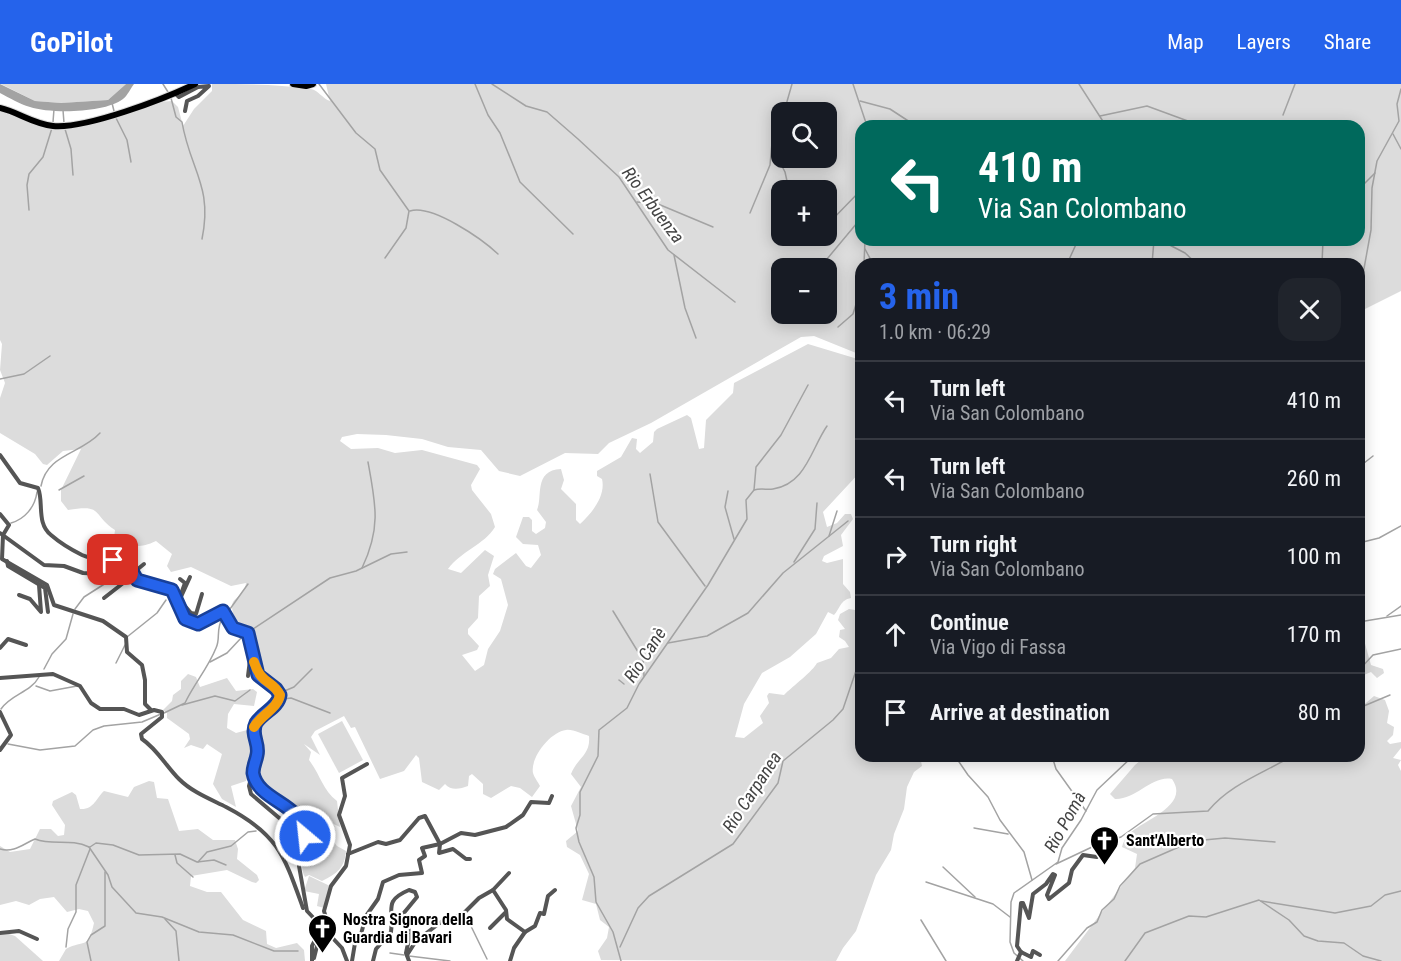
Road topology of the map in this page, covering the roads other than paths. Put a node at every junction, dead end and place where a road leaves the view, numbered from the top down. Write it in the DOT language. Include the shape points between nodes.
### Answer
graph roads {
  1 [pos="195,84"];
  2 [pos="293,84"];
  3 [pos="313,84"];
  4 [pos="175,92"];
  5 [pos="0,108"];
  6 [pos="185,111"];
  7 [pos="0,455"];
  8 [pos="0,514"];
  9 [pos="3,535"];
  10 [pos="7,563"];
  11 [pos="144,564"];
  12 [pos="132,575"];
  13 [pos="190,577"];
  14 [pos="180,579"];
  15 [pos="38,584"];
  16 [pos="19,594"];
  17 [pos="202,594"];
  18 [pos="177,597"];
  19 [pos="104,598"];
  20 [pos="48,612"];
  21 [pos="26,645"];
  22 [pos="0,648"];
  23 [pos="251,652"];
  24 [pos="248,676"];
  25 [pos="0,678"];
  26 [pos="154,710"];
  27 [pos="0,712"];
  28 [pos="0,750"];
  29 [pos="367,764"];
  30 [pos="253,770"];
  31 [pos="552,796"];
  32 [pos="440,844"];
  33 [pos="348,854"];
  34 [pos="284,857"];
  35 [pos="1097,857"];
  36 [pos="470,859"];
  37 [pos="509,873"];
  38 [pos="493,890"];
  39 [pos="555,890"];
  40 [pos="505,913"];
  41 [pos="309,915"];
  42 [pos="321,928"];
  43 [pos="490,928"];
  44 [pos="525,932"];
  45 [pos="0,933"];
  46 [pos="330,934"];
  47 [pos="37,939"];
  48 [pos="1018,956"];
  49 [pos="1040,956"];
  50 [pos="407,959"];
  51 [pos="313,961"];
  52 [pos="349,961"];
  53 [pos="373,961"];
  54 [pos="510,961"];
  1 -- 4 [label="main road"];
  2 -- 3 [label="main road"];
  4 -- 5 [label="main road" via="64,126 38,123"];
  4 -- 6 [label="street" via="179,97 209,86 187,101"];
  7 -- 12 [label="street" via="20,483 38,488 42,497 41,517 51,535 82,555 129,566"];
  8 -- 9 [label="street" via="9,525"];
  9 -- 10 [label="street" via="1,556"];
  9 -- 12 [label="street" via="44,565 64,566 83,573"];
  10 -- 15 [label="street"];
  10 -- 26 [label="street" via="47,585 54,605 103,621 126,637 127,652 142,665 146,708"];
  11 -- 12 [label="street"];
  12 -- 18 [label="street" via="137,580 170,588"];
  12 -- 19 [label="street"];
  13 -- 18 [label="street" via="185,593"];
  14 -- 18 [label="street" via="186,583"];
  15 -- 16 [label="street" via="41,612 30,599"];
  15 -- 20 [label="street" via="45,588"];
  17 -- 18 [label="street" via="196,614 190,613"];
  18 -- 23 [label="street" via="182,614 192,623 226,612 233,628 248,633"];
  21 -- 22 [label="street" via="8,639"];
  23 -- 24 [label="street"];
  23 -- 30 [label="street" via="260,677 280,695 253,730 258,754"];
  25 -- 26 [label="street" via="53,674 80,686 100,709 124,709 139,715"];
  26 -- 34 [label="street" via="163,716 141,734 142,739 180,780 263,831"];
  27 -- 28 [label="street" via="11,735"];
  29 -- 33 [label="street" via="342,778 345,796 339,812 350,845"];
  30 -- 34 [label="street" via="251,794 291,828 284,844"];
  30 -- 41 [label="street" via="261,788 294,812 305,828 299,866"];
  31 -- 32 [label="street" via="549,803 531,802 523,815 506,827 461,833"];
  32 -- 33 [label="street" via="428,818 423,816 400,840 378,842"];
  32 -- 36 [label="street" via="440,853 453,849"];
  32 -- 52 [label="street" via="422,848 422,873 385,880"];
  33 -- 46 [label="street" via="345,867 331,886 324,911"];
  34 -- 41 [label="street"];
  35 -- 48 [label="street" via="1081,857 1069,883 1048,899 1053,874 1033,894 1029,918 1021,902"];
  37 -- 38 [label="street"];
  38 -- 40 [label="street"];
  38 -- 50 [label="street" via="462,915 445,919 416,941"];
  39 -- 44 [label="street" via="548,896 544,914 540,913 535,926"];
  40 -- 43 [label="street"];
  40 -- 44 [label="street" via="511,923"];
  41 -- 42 [label="street"];
  42 -- 46 [label="street"];
  42 -- 51 [label="street" via="312,946"];
  44 -- 54 [label="street"];
  45 -- 47 [label="street" via="19,931"];
  46 -- 51 [label="street" via="315,946"];
  46 -- 52 [label="street"];
  48 -- 49 [label="street" via="1032,957 1033,951"];
  50 -- 53 [label="street" via="410,936 403,914 417,897 409,890 391,902 391,932 376,949"];
}
